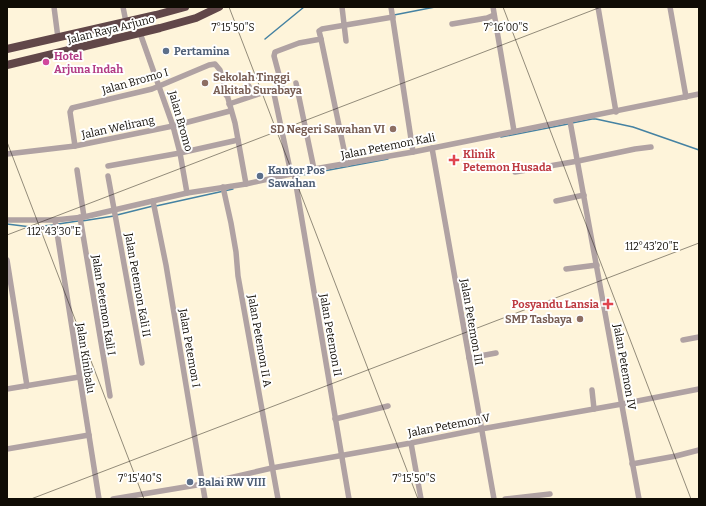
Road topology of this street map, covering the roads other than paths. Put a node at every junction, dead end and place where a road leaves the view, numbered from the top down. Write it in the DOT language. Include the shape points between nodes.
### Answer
graph roads {
  1 [pos="54,7"];
  2 [pos="123,7"];
  3 [pos="185,7"];
  4 [pos="219,7"];
  5 [pos="342,7"];
  6 [pos="391,7"];
  7 [pos="493,7"];
  8 [pos="598,7"];
  9 [pos="670,7"];
  10 [pos="494,15"];
  11 [pos="393,16"];
  12 [pos="126,22"];
  13 [pos="344,24"];
  14 [pos="452,24"];
  15 [pos="140,33"];
  16 [pos="58,38"];
  17 [pos="321,39"];
  18 [pos="346,41"];
  19 [pos="41,42"];
  20 [pos="7,49"];
  21 [pos="44,56"];
  22 [pos="7,65"];
  23 [pos="296,83"];
  24 [pos="160,86"];
  25 [pos="249,86"];
  26 [pos="273,89"];
  27 [pos="699,94"];
  28 [pos="226,96"];
  29 [pos="686,97"];
  30 [pos="228,104"];
  31 [pos="230,111"];
  32 [pos="616,112"];
  33 [pos="571,123"];
  34 [pos="173,126"];
  35 [pos="514,131"];
  36 [pos="238,140"];
  37 [pos="74,146"];
  38 [pos="651,147"];
  39 [pos="433,150"];
  40 [pos="413,152"];
  41 [pos="180,153"];
  42 [pos="7,154"];
  43 [pos="578,161"];
  44 [pos="347,164"];
  45 [pos="108,166"];
  46 [pos="314,169"];
  47 [pos="77,170"];
  48 [pos="515,172"];
  49 [pos="293,175"];
  50 [pos="108,176"];
  51 [pos="246,184"];
  52 [pos="223,190"];
  53 [pos="187,194"];
  54 [pos="584,195"];
  55 [pos="556,201"];
  56 [pos="154,205"];
  57 [pos="114,214"];
  58 [pos="81,219"];
  59 [pos="7,220"];
  60 [pos="55,224"];
  61 [pos="7,260"];
  62 [pos="597,265"];
  63 [pos="566,269"];
  64 [pos="699,337"];
  65 [pos="683,340"];
  66 [pos="496,352"];
  67 [pos="469,358"];
  68 [pos="142,363"];
  69 [pos="79,377"];
  70 [pos="27,386"];
  71 [pos="7,389"];
  72 [pos="699,389"];
  73 [pos="592,390"];
  74 [pos="110,396"];
  75 [pos="622,404"];
  76 [pos="388,406"];
  77 [pos="594,409"];
  78 [pos="335,419"];
  79 [pos="481,429"];
  80 [pos="89,435"];
  81 [pos="411,443"];
  82 [pos="7,449"];
  83 [pos="699,450"];
  84 [pos="341,456"];
  85 [pos="632,464"];
  86 [pos="272,468"];
  87 [pos="203,484"];
  88 [pos="550,494"];
  89 [pos="99,499"];
  90 [pos="113,499"];
  91 [pos="206,499"];
  92 [pos="278,499"];
  93 [pos="349,499"];
  94 [pos="421,499"];
  95 [pos="494,499"];
  96 [pos="505,499"];
  97 [pos="639,499"];
  1 -- 16 [label="street"];
  2 -- 12 [label="street"];
  3 -- 12 [label="highway, Jalan Raya Arjuno"];
  4 -- 15 [label="highway, Jalan Raya Arjuno" via="196,18"];
  5 -- 13 [label="street"];
  6 -- 11 [label="street"];
  7 -- 10 [label="street"];
  8 -- 32 [label="street"];
  9 -- 29 [label="street"];
  10 -- 14 [label="street"];
  10 -- 35 [label="street"];
  11 -- 13 [label="street"];
  11 -- 40 [label="street"];
  12 -- 16 [label="highway, Jalan Raya Arjuno"];
  13 -- 17 [label="street" via="320,30"];
  13 -- 18 [label="street"];
  15 -- 21 [label="highway, Jalan Raya Arjuno"];
  15 -- 24 [label="street, Jalan Bromo"];
  16 -- 19 [label="highway, Jalan Raya Arjuno"];
  17 -- 26 [label="street" via="299,43 275,52 282,86"];
  17 -- 44 [label="street"];
  19 -- 20 [label="highway, Jalan Raya Arjuno"];
  19 -- 21 [label="highway"];
  21 -- 22 [label="highway, Jalan Raya Arjuno"];
  23 -- 46 [label="street"];
  24 -- 28 [label="street, Jalan Bromo I" via="215,64 220,70"];
  24 -- 34 [label="street, Jalan Bromo"];
  24 -- 37 [label="street, Jalan Bromo I" via="72,108 70,112"];
  25 -- 28 [label="street"];
  26 -- 30 [label="street"];
  26 -- 49 [label="street, Jalan Petemon II"];
  27 -- 29 [label="street, Jalan Petemon Kali"];
  28 -- 30 [label="street, Jalan Bromo I"];
  29 -- 32 [label="street, Jalan Petemon Kali"];
  30 -- 31 [label="street, Jalan Bromo I"];
  31 -- 34 [label="street, Jalan Welirang"];
  31 -- 36 [label="street, Jalan Bromo I"];
  32 -- 33 [label="street, Jalan Petemon Kali"];
  33 -- 35 [label="street, Jalan Petemon Kali"];
  33 -- 43 [label="street, Jalan Petemon IV"];
  34 -- 37 [label="street, Jalan Welirang"];
  34 -- 41 [label="street, Jalan Bromo"];
  35 -- 39 [label="street, Jalan Petemon Kali"];
  36 -- 41 [label="street"];
  36 -- 51 [label="street, Jalan Bromo I"];
  37 -- 42 [label="street, Jalan Welirang"];
  38 -- 43 [label="street"];
  39 -- 40 [label="street, Jalan Petemon Kali"];
  39 -- 67 [label="street, Jalan Petemon III"];
  40 -- 44 [label="street, Jalan Petemon Kali"];
  41 -- 45 [label="street"];
  41 -- 53 [label="street, Jalan Bromo"];
  43 -- 48 [label="street"];
  43 -- 54 [label="street, Jalan Petemon IV"];
  44 -- 46 [label="street, Jalan Petemon Kali"];
  46 -- 49 [label="street, Jalan Petemon Kali"];
  47 -- 58 [label="street, Jalan Petemon Kali I"];
  49 -- 51 [label="street, Jalan Petemon Kali"];
  49 -- 78 [label="street, Jalan Petemon II"];
  50 -- 57 [label="street, Jalan Petemon Kali II"];
  51 -- 52 [label="street, Jalan Petemon Kali"];
  52 -- 53 [label="street, Jalan Petemon Kali"];
  52 -- 86 [label="street, Jalan Petemon II A"];
  53 -- 56 [label="street, Jalan Petemon Kali"];
  54 -- 55 [label="street"];
  54 -- 62 [label="street, Jalan Petemon IV"];
  56 -- 57 [label="street, Jalan Petemon Kali"];
  56 -- 87 [label="street, Jalan Petemon I"];
  57 -- 58 [label="street, Jalan Petemon Kali"];
  57 -- 68 [label="street, Jalan Petemon Kali II"];
  58 -- 60 [label="street, Jalan Petemon Kali"];
  58 -- 74 [label="street, Jalan Petemon Kali I"];
  59 -- 60 [label="street, Jalan Petemon Kali"];
  60 -- 69 [label="street, Jalan Kinibalu"];
  61 -- 70 [label="street"];
  62 -- 63 [label="street"];
  62 -- 75 [label="street, Jalan Petemon IV"];
  64 -- 65 [label="street"];
  66 -- 67 [label="street"];
  67 -- 79 [label="street, Jalan Petemon III"];
  69 -- 70 [label="street"];
  69 -- 80 [label="street, Jalan Kinibalu"];
  70 -- 71 [label="street"];
  72 -- 75 [label="street, Jalan Petemon V"];
  73 -- 77 [label="street"];
  75 -- 77 [label="street, Jalan Petemon V"];
  75 -- 85 [label="street, Jalan Petemon IV"];
  76 -- 78 [label="street"];
  77 -- 79 [label="street, Jalan Petemon V"];
  78 -- 84 [label="street, Jalan Petemon II"];
  79 -- 81 [label="street, Jalan Petemon V"];
  79 -- 95 [label="street, Jalan Petemon III"];
  80 -- 82 [label="street"];
  80 -- 89 [label="street, Jalan Kinibalu"];
  81 -- 84 [label="street, Jalan Petemon V"];
  81 -- 94 [label="street"];
  83 -- 85 [label="street"];
  84 -- 86 [label="street, Jalan Petemon V"];
  84 -- 93 [label="street, Jalan Petemon II"];
  85 -- 97 [label="street, Jalan Petemon IV"];
  86 -- 87 [label="street, Jalan Petemon V"];
  86 -- 92 [label="street, Jalan Petemon II A"];
  87 -- 90 [label="street, Jalan Petemon V"];
  87 -- 91 [label="street, Jalan Petemon I"];
  88 -- 96 [label="street"];
}
